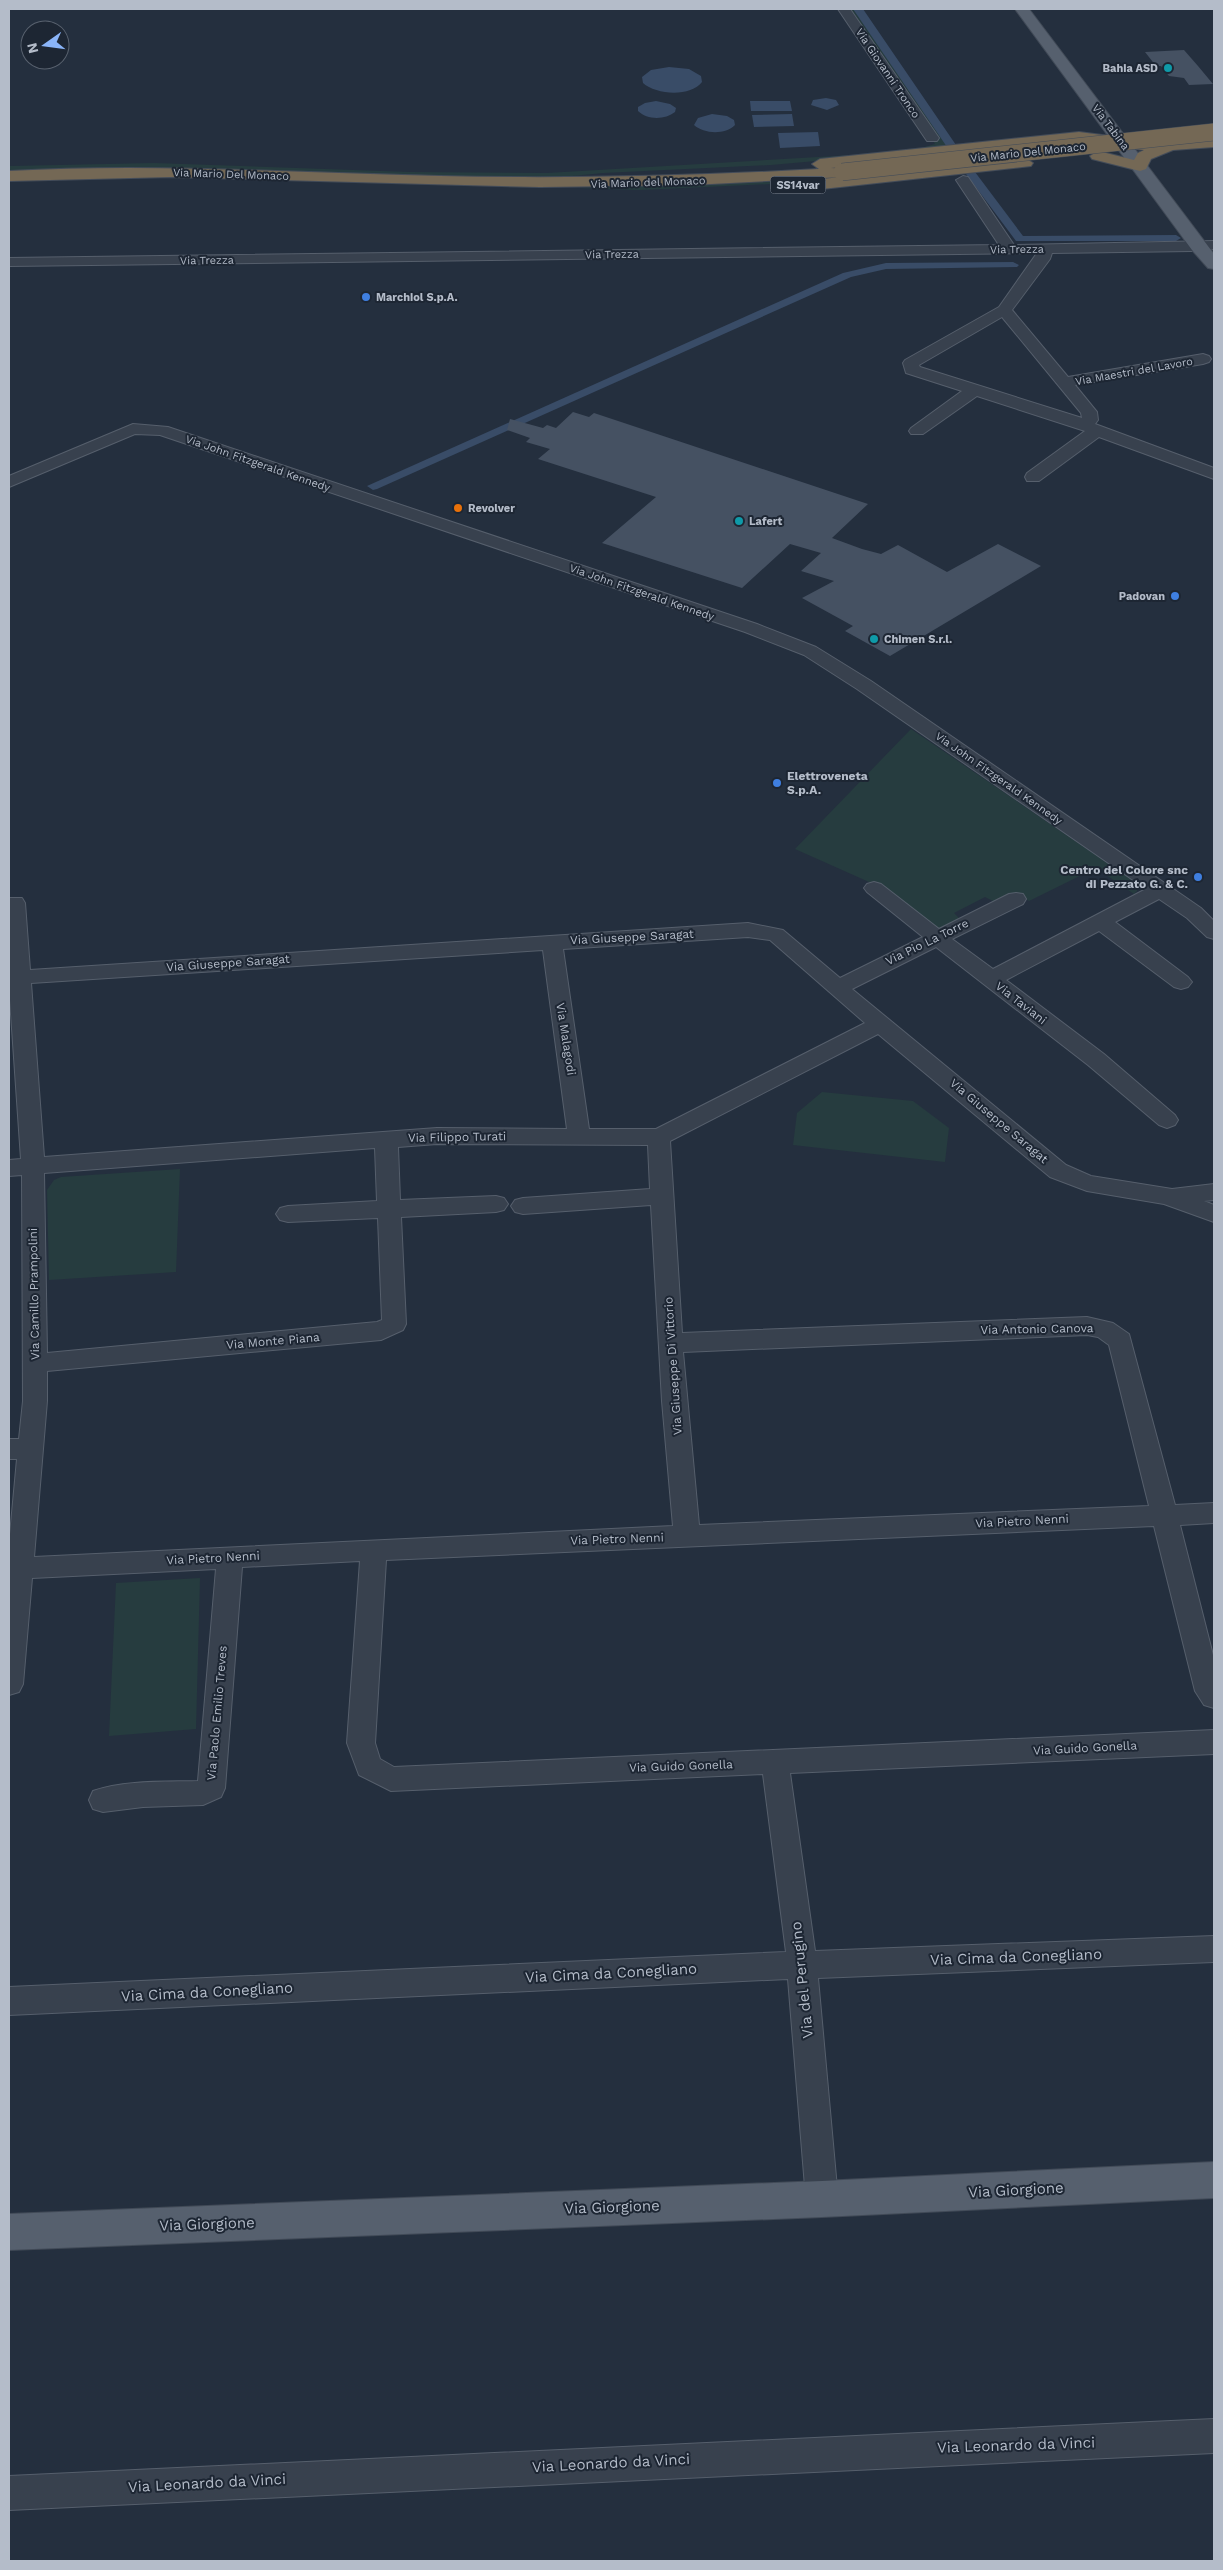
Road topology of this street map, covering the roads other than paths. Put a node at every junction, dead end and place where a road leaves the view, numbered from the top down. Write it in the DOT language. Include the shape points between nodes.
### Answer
graph roads {
  1 [pos="844,9"];
  2 [pos="1022,9"];
  3 [pos="1107,120"];
  4 [pos="1214,123"];
  5 [pos="1154,129"];
  6 [pos="1214,132"];
  7 [pos="1080,137"];
  8 [pos="932,138"];
  9 [pos="1123,142"];
  10 [pos="1214,142"];
  11 [pos="1167,147"];
  12 [pos="1090,156"];
  13 [pos="1140,166"];
  14 [pos="842,172"];
  15 [pos="9,176"];
  16 [pos="963,180"];
  17 [pos="454,182"];
  18 [pos="1206,246"];
  19 [pos="1044,248"];
  20 [pos="1009,249"];
  21 [pos="9,262"];
  22 [pos="1214,264"];
  23 [pos="1004,310"];
  24 [pos="1204,359"];
  25 [pos="1065,382"];
  26 [pos="976,389"];
  27 [pos="1090,427"];
  28 [pos="917,431"];
  29 [pos="1214,474"];
  30 [pos="1033,477"];
  31 [pos="9,482"];
  32 [pos="874,888"];
  33 [pos="1160,890"];
  34 [pos="1016,898"];
  35 [pos="15,903"];
  36 [pos="1101,922"];
  37 [pos="1210,922"];
  38 [pos="934,938"];
  39 [pos="552,942"];
  40 [pos="15,977"];
  41 [pos="991,979"];
  42 [pos="1181,982"];
  43 [pos="839,987"];
  44 [pos="880,1024"];
  45 [pos="1167,1120"];
  46 [pos="659,1136"];
  47 [pos="579,1137"];
  48 [pos="386,1139"];
  49 [pos="33,1166"];
  50 [pos="9,1168"];
  51 [pos="1214,1192"];
  52 [pos="663,1196"];
  53 [pos="1168,1196"];
  54 [pos="496,1204"];
  55 [pos="523,1206"];
  56 [pos="389,1208"];
  57 [pos="288,1214"];
  58 [pos="1214,1214"];
  59 [pos="671,1343"];
  60 [pos="35,1362"];
  61 [pos="20,1449"];
  62 [pos="1214,1513"];
  63 [pos="1164,1515"];
  64 [pos="687,1536"];
  65 [pos="374,1550"];
  66 [pos="230,1558"];
  67 [pos="20,1568"];
  68 [pos="9,1684"];
  69 [pos="1214,1697"];
  70 [pos="1214,1742"];
  71 [pos="775,1762"];
  72 [pos="103,1800"];
  73 [pos="1214,1949"];
  74 [pos="802,1964"];
  75 [pos="9,2001"];
  76 [pos="1214,2180"];
  77 [pos="822,2199"];
  78 [pos="9,2232"];
  79 [pos="1214,2436"];
  80 [pos="9,2493"];
  1 -- 8 [label="street, Via Giovanni Tronco"];
  2 -- 3 [label="main road, Via Tabina"];
  3 -- 5 [label="highway, SS14var" via="1132,128"];
  3 -- 7 [label="highway, SS14var" via="1098,130"];
  3 -- 9 [label="main road, Via Tabina"];
  4 -- 5 [label="highway, SS14var"];
  5 -- 9 [label="highway, SS14var" via="1134,134"];
  6 -- 14 [label="highway, Via Mario Del Monaco, bridge"];
  7 -- 9 [label="highway, SS14var"];
  7 -- 17 [label="highway, SS14var" via="832,163 546,180"];
  9 -- 11 [label="highway, SS14var"];
  9 -- 12 [label="highway, SS14var" via="1115,149"];
  9 -- 13 [label="main road, Via Tabina"];
  10 -- 11 [label="highway, SS14var"];
  11 -- 13 [label="highway, SS14var" via="1144,156"];
  12 -- 13 [label="highway, SS14var" via="1108,157"];
  12 -- 17 [label="highway, SS14var" via="867,180 698,191 600,192"];
  13 -- 18 [label="main road, Via Tabina"];
  14 -- 17 [label="highway, Via Mario del Monaco" via="657,182"];
  15 -- 17 [label="highway, Via Mario Del Monaco" via="156,171"];
  16 -- 20 [label="street"];
  18 -- 19 [label="street, Via Trezza"];
  18 -- 22 [label="main road, Via Tabina"];
  19 -- 20 [label="street, Via Trezza"];
  19 -- 23 [label="street" via="1045,256"];
  20 -- 21 [label="street, Via Trezza"];
  23 -- 25 [label="street, Via Maestri del Lavoro"];
  23 -- 26 [label="street" via="911,363 912,370"];
  24 -- 25 [label="street, Via Maestri del Lavoro"];
  25 -- 27 [label="street, Via Maestri del Lavoro" via="1089,412"];
  26 -- 27 [label="street"];
  26 -- 28 [label="street"];
  27 -- 29 [label="street"];
  27 -- 30 [label="street"];
  31 -- 33 [label="street, Via John Fitzgerald Kennedy" via="133,430 162,430 751,628 810,651 864,685"];
  32 -- 38 [label="street, Via Taviani"];
  33 -- 36 [label="street"];
  33 -- 37 [label="street, Via John Fitzgerald Kennedy"];
  34 -- 38 [label="street, Via Pio La Torre"];
  35 -- 40 [label="street, Via Camillo Prampolini"];
  36 -- 41 [label="street"];
  36 -- 42 [label="street"];
  38 -- 41 [label="street, Via Taviani"];
  38 -- 43 [label="street, Via Pio La Torre"];
  39 -- 40 [label="street, Via Giuseppe Saragat"];
  39 -- 43 [label="street, Via Giuseppe Saragat" via="748,930 776,935"];
  39 -- 47 [label="street, Via Malagodi"];
  40 -- 49 [label="street, Via Camillo Prampolini"];
  41 -- 45 [label="street, Via Taviani"];
  43 -- 44 [label="street, Via Giuseppe Saragat"];
  44 -- 46 [label="street, Via Filippo Turati"];
  44 -- 53 [label="street, Via Giuseppe Saragat" via="1058,1171 1087,1182"];
  46 -- 47 [label="street, Via Filippo Turati"];
  46 -- 52 [label="street, Via Giuseppe Di Vittorio"];
  47 -- 48 [label="street, Via Filippo Turati"];
  48 -- 49 [label="street, Via Filippo Turati"];
  48 -- 56 [label="street, Via Monte Piana"];
  49 -- 50 [label="street, Via Filippo Turati"];
  49 -- 60 [label="street, Via Camillo Prampolini"];
  51 -- 53 [label="street, Via Giuseppe Saragat"];
  52 -- 55 [label="street"];
  52 -- 59 [label="street, Via Giuseppe Di Vittorio"];
  53 -- 58 [label="street, Via Giuseppe Saragat"];
  54 -- 56 [label="street"];
  56 -- 57 [label="street"];
  56 -- 60 [label="street, Via Monte Piana" via="394,1324 381,1331"];
  59 -- 63 [label="street, Via Antonio Canova" via="1086,1326 1104,1329 1120,1340"];
  59 -- 64 [label="street, Via Giuseppe Di Vittorio"];
  60 -- 61 [label="street, Via Camillo Prampolini" via="35,1401"];
  61 -- 67 [label="street, Via Camillo Prampolini"];
  62 -- 63 [label="street, Via Pietro Nenni"];
  63 -- 64 [label="street, Via Pietro Nenni"];
  63 -- 69 [label="street, Via Antonio Canova" via="1209,1691"];
  64 -- 65 [label="street, Via Pietro Nenni"];
  65 -- 66 [label="street, Via Pietro Nenni"];
  65 -- 71 [label="street, Via Guido Gonella" via="361,1743 369,1767 391,1779"];
  66 -- 67 [label="street, Via Pietro Nenni"];
  66 -- 72 [label="street, Via Paolo Emilio Treves" via="211,1788 203,1793"];
  67 -- 68 [label="street, Via Camillo Prampolini"];
  70 -- 71 [label="street, Via Guido Gonella"];
  71 -- 74 [label="street, Via del Perugino"];
  73 -- 74 [label="street, Via Cima da Conegliano"];
  74 -- 75 [label="street, Via Cima da Conegliano"];
  74 -- 77 [label="street, Via del Perugino"];
  76 -- 77 [label="main road, Via Giorgione"];
  77 -- 78 [label="main road, Via Giorgione"];
  79 -- 80 [label="street, Via Leonardo da Vinci"];
}
